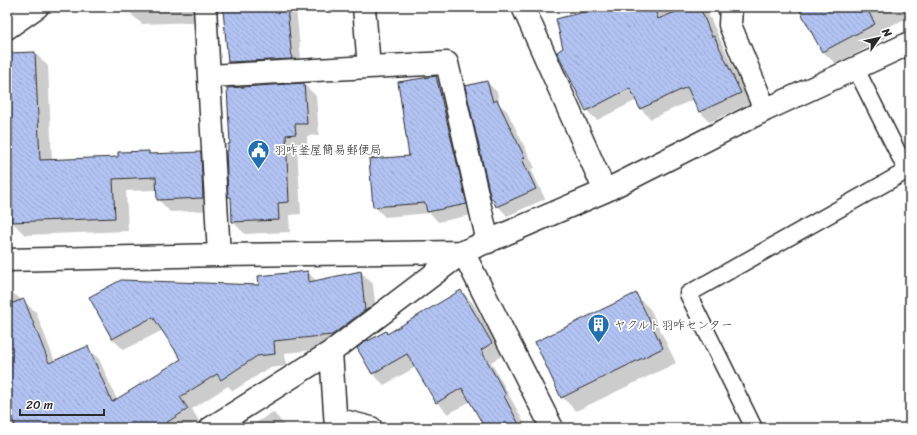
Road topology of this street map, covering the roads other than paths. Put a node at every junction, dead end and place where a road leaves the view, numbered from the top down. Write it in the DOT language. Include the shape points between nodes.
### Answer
graph roads {
  1 [pos="38,7"];
  2 [pos="205,7"];
  3 [pos="364,7"];
  4 [pos="523,7"];
  5 [pos="731,7"];
  6 [pos="7,28"];
  7 [pos="910,42"];
  8 [pos="369,67"];
  9 [pos="856,69"];
  10 [pos="210,76"];
  11 [pos="766,110"];
  12 [pos="909,170"];
  13 [pos="605,191"];
  14 [pos="488,242"];
  15 [pos="463,252"];
  16 [pos="219,255"];
  17 [pos="7,260"];
  18 [pos="332,352"];
  19 [pos="336,424"];
  20 [pos="211,428"];
  21 [pos="371,428"];
  22 [pos="552,428"];
  23 [pos="754,428"];
  1 -- 6 [label="street"];
  2 -- 10 [label="street"];
  3 -- 8 [label="street"];
  4 -- 13 [label="street"];
  5 -- 11 [label="street" via="730,25"];
  7 -- 9 [label="street"];
  8 -- 10 [label="street"];
  8 -- 14 [label="street" via="447,63"];
  9 -- 11 [label="street"];
  9 -- 12 [label="lane"];
  10 -- 16 [label="street"];
  11 -- 13 [label="street"];
  12 -- 23 [label="lane" via="688,294"];
  13 -- 14 [label="street"];
  14 -- 15 [label="street"];
  15 -- 16 [label="street"];
  15 -- 18 [label="street"];
  15 -- 22 [label="street"];
  16 -- 17 [label="street"];
  18 -- 19 [label="street"];
  18 -- 20 [label="street"];
  19 -- 21 [label="street"];
}
